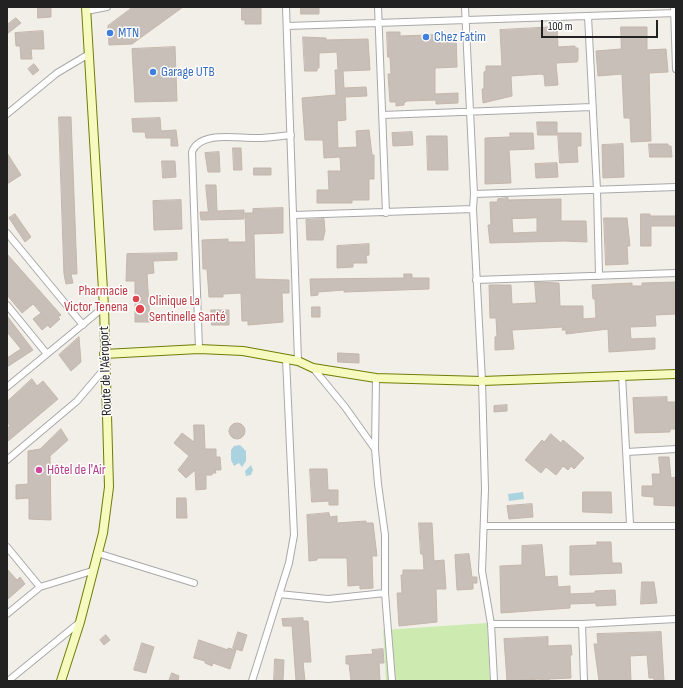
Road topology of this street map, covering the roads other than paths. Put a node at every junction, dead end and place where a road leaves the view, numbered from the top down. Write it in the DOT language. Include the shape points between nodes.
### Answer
graph roads {
  1 [pos="107,7"];
  2 [pos="286,7"];
  3 [pos="378,7"];
  4 [pos="465,7"];
  5 [pos="86,9"];
  6 [pos="674,11"];
  7 [pos="588,16"];
  8 [pos="465,20"];
  9 [pos="379,24"];
  10 [pos="287,26"];
  11 [pos="89,54"];
  12 [pos="676,69"];
  13 [pos="592,107"];
  14 [pos="469,111"];
  15 [pos="7,114"];
  16 [pos="382,115"];
  17 [pos="291,136"];
  18 [pos="676,187"];
  19 [pos="597,190"];
  20 [pos="474,194"];
  21 [pos="473,209"];
  22 [pos="386,213"];
  23 [pos="294,215"];
  24 [pos="7,233"];
  25 [pos="676,273"];
  26 [pos="599,276"];
  27 [pos="476,280"];
  28 [pos="7,305"];
  29 [pos="104,307"];
  30 [pos="83,325"];
  31 [pos="199,349"];
  32 [pos="47,354"];
  33 [pos="104,354"];
  34 [pos="286,359"];
  35 [pos="298,361"];
  36 [pos="105,368"];
  37 [pos="313,368"];
  38 [pos="676,374"];
  39 [pos="622,375"];
  40 [pos="376,378"];
  41 [pos="482,381"];
  42 [pos="7,387"];
  43 [pos="375,449"];
  44 [pos="676,449"];
  45 [pos="627,452"];
  46 [pos="7,460"];
  47 [pos="630,524"];
  48 [pos="485,526"];
  49 [pos="676,526"];
  50 [pos="7,547"];
  51 [pos="97,553"];
  52 [pos="92,571"];
  53 [pos="194,583"];
  54 [pos="40,587"];
  55 [pos="385,593"];
  56 [pos="279,594"];
  57 [pos="7,614"];
  58 [pos="676,620"];
  59 [pos="80,622"];
  60 [pos="491,624"];
  61 [pos="582,624"];
  62 [pos="8,681"];
  63 [pos="60,681"];
  64 [pos="252,681"];
  65 [pos="392,681"];
  66 [pos="494,681"];
  67 [pos="584,681"];
  1 -- 5 [label="street"];
  2 -- 10 [label="street"];
  3 -- 9 [label="street"];
  4 -- 8 [label="street"];
  5 -- 11 [label="main road, Route de l'Aéroport"];
  6 -- 7 [label="street"];
  6 -- 12 [label="street"];
  7 -- 8 [label="street"];
  7 -- 13 [label="street"];
  8 -- 9 [label="street"];
  8 -- 14 [label="street"];
  9 -- 10 [label="street"];
  9 -- 16 [label="street"];
  10 -- 17 [label="street"];
  11 -- 15 [label="street" via="57,73"];
  11 -- 29 [label="main road, Route de l'Aéroport"];
  13 -- 14 [label="street"];
  13 -- 19 [label="street"];
  14 -- 16 [label="street"];
  14 -- 20 [label="street"];
  16 -- 22 [label="street"];
  17 -- 23 [label="street"];
  17 -- 31 [label="street" via="208,139 193,149"];
  18 -- 19 [label="street"];
  19 -- 20 [label="street"];
  19 -- 26 [label="street"];
  20 -- 21 [label="street"];
  21 -- 22 [label="street"];
  21 -- 27 [label="street"];
  22 -- 23 [label="street"];
  23 -- 35 [label="street"];
  24 -- 30 [label="street"];
  25 -- 26 [label="street"];
  26 -- 27 [label="street"];
  27 -- 41 [label="street"];
  28 -- 32 [label="street"];
  29 -- 30 [label="street"];
  29 -- 33 [label="main road, Route de l'Aéroport"];
  30 -- 32 [label="street"];
  31 -- 33 [label="main road"];
  31 -- 34 [label="main road" via="243,351"];
  32 -- 42 [label="street"];
  33 -- 36 [label="main road, Route de l'Aéroport"];
  34 -- 35 [label="main road"];
  34 -- 56 [label="street" via="294,535 289,563"];
  35 -- 37 [label="main road"];
  36 -- 46 [label="street" via="77,401"];
  36 -- 51 [label="main road, Route de l'Aéroport" via="109,487 103,533"];
  37 -- 40 [label="main road"];
  37 -- 43 [label="street"];
  38 -- 39 [label="main road"];
  39 -- 41 [label="main road"];
  39 -- 45 [label="street"];
  40 -- 41 [label="main road"];
  40 -- 43 [label="street"];
  41 -- 48 [label="street"];
  43 -- 55 [label="street" via="385,535"];
  44 -- 45 [label="street"];
  45 -- 47 [label="street"];
  47 -- 48 [label="street"];
  47 -- 49 [label="street"];
  48 -- 60 [label="street" via="482,571"];
  50 -- 54 [label="street"];
  51 -- 52 [label="main road, Route de l'Aéroport"];
  51 -- 53 [label="street"];
  52 -- 54 [label="street"];
  52 -- 59 [label="main road, Route de l'Aéroport"];
  54 -- 57 [label="street"];
  55 -- 56 [label="street" via="328,599"];
  55 -- 65 [label="street"];
  56 -- 64 [label="street"];
  58 -- 61 [label="street"];
  59 -- 62 [label="street"];
  59 -- 63 [label="main road, Route de l'Aéroport"];
  60 -- 61 [label="street"];
  60 -- 66 [label="street"];
  61 -- 67 [label="street"];
}
